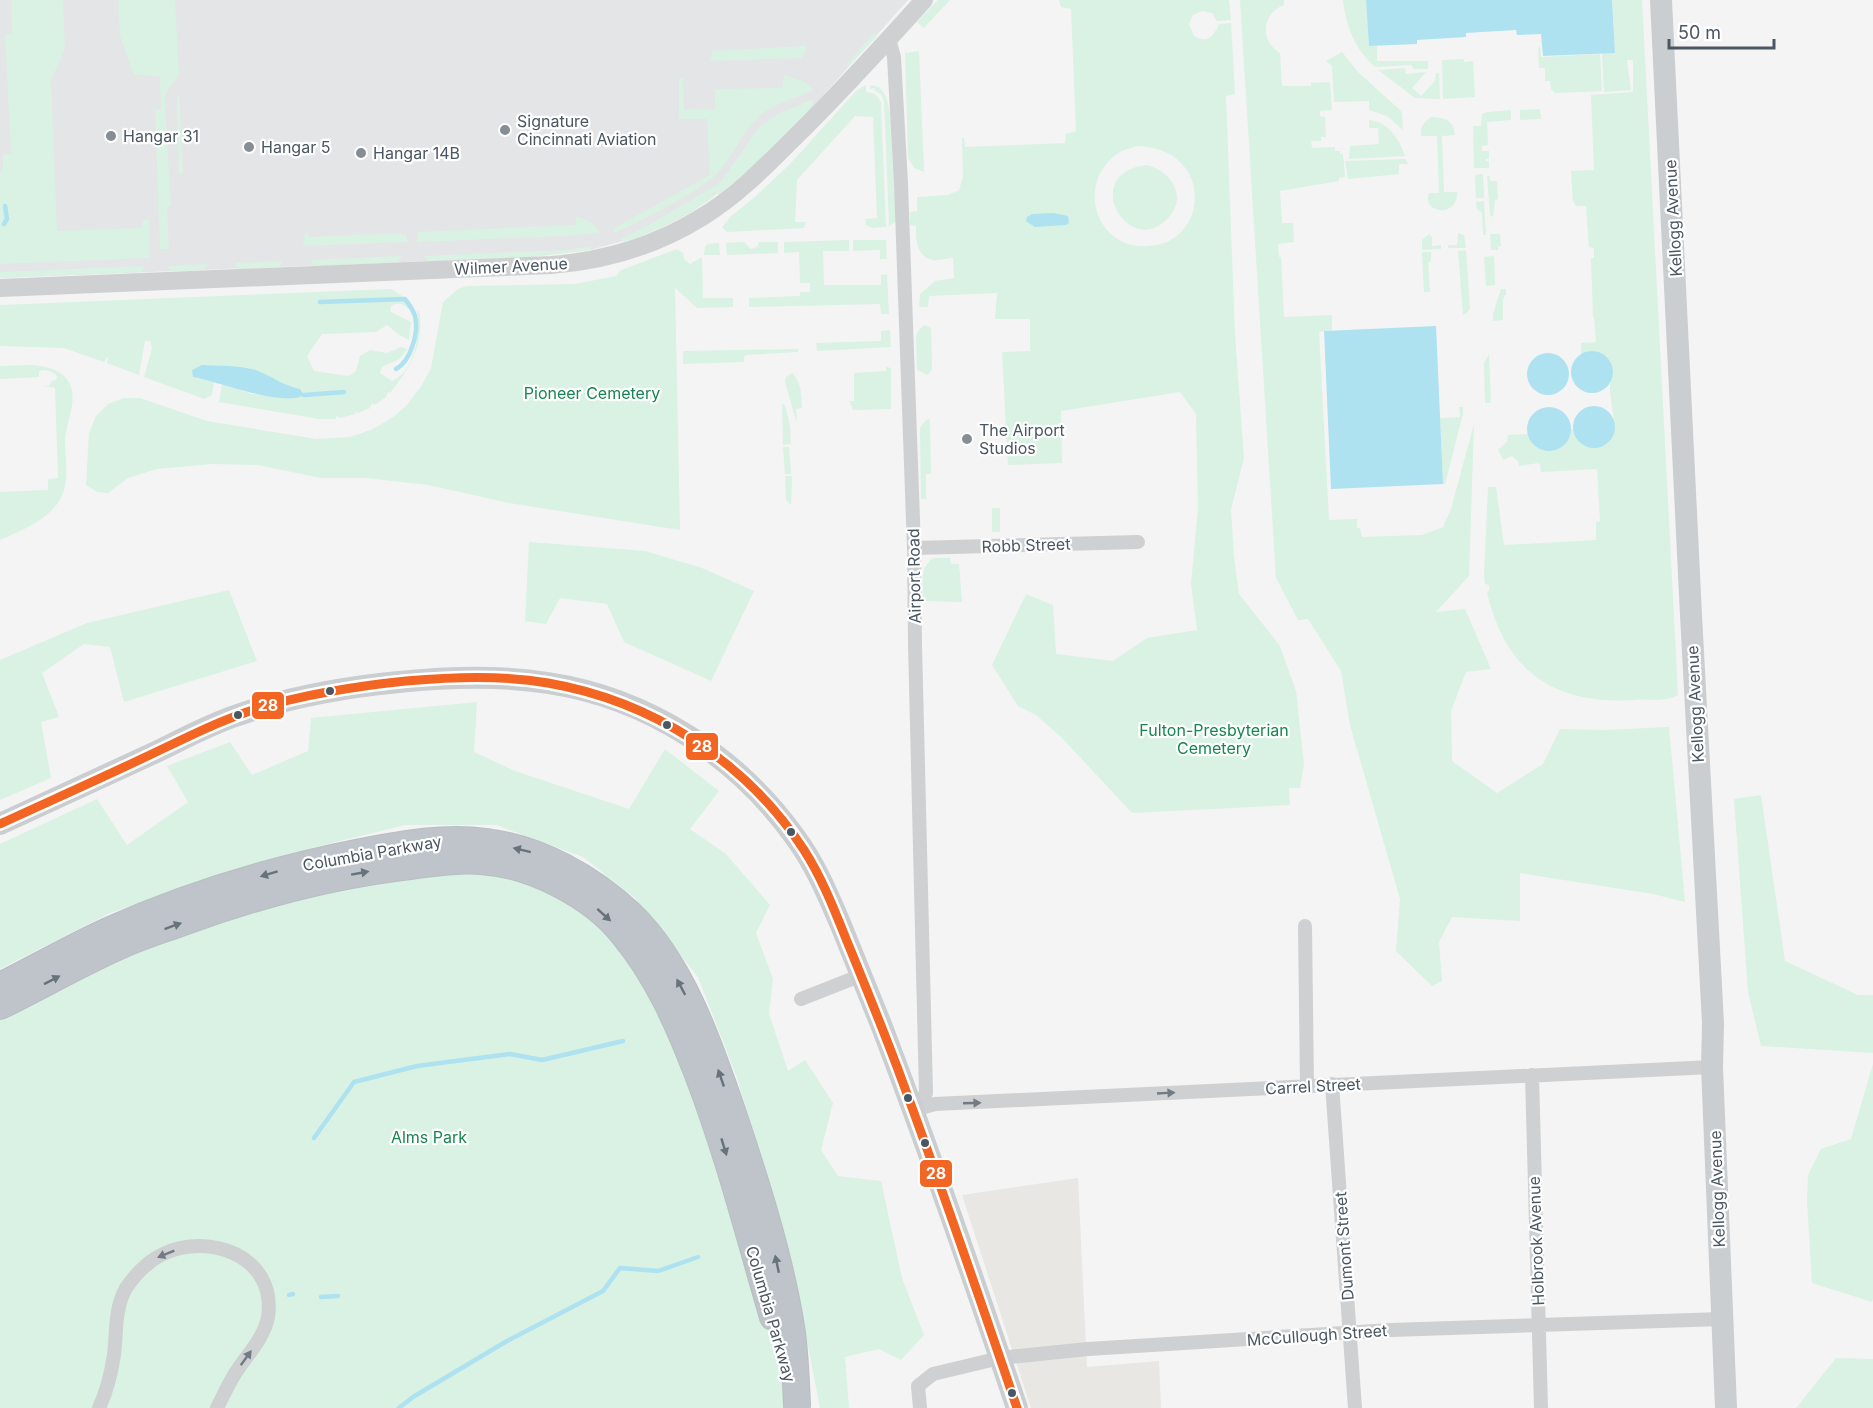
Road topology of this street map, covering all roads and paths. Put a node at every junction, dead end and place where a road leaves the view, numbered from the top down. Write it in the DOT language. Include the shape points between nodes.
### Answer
graph roads {
  1 [pos="924,0"];
  2 [pos="1661,0"];
  3 [pos="889,39"];
  4 [pos="0,288"];
  5 [pos="1138,542"];
  6 [pos="914,548"];
  7 [pos="0,824"];
  8 [pos="1305,926"];
  9 [pos="862,975"];
  10 [pos="0,986"];
  11 [pos="801,999"];
  12 [pos="0,1006"];
  13 [pos="1712,1067"];
  14 [pos="1532,1075"];
  15 [pos="1332,1084"];
  16 [pos="1307,1086"];
  17 [pos="914,1110"];
  18 [pos="1722,1319"];
  19 [pos="1538,1326"];
  20 [pos="1351,1333"];
  21 [pos="1000,1358"];
  22 [pos="99,1408"];
  23 [pos="217,1408"];
  24 [pos="920,1408"];
  25 [pos="1017,1408"];
  26 [pos="1355,1408"];
  27 [pos="1541,1408"];
  28 [pos="1726,1408"];
  1 -- 3 [label="street, Wilmer Avenue"];
  2 -- 13 [label="main road, Kellogg Avenue" via="1713,1023"];
  3 -- 4 [label="street, Wilmer Avenue" via="838,96 728,199 674,232 608,256 551,265"];
  3 -- 6 [label="street, Airport Road" via="894,57 901,184"];
  5 -- 6 [label="street, Robb Street"];
  6 -- 17 [label="street, Airport Road" via="926,1093"];
  7 -- 9 [label="main road" via="235,716 272,704 373,684 424,679 553,683 612,699 651,715 716,754 756,790 818,873"];
  8 -- 16 [label="street"];
  9 -- 11 [label="street"];
  9 -- 17 [label="main road"];
  12 -- 10 [label="highway, Columbia Parkway, one-way" via="118,946 216,910 315,882 400,867 481,861 541,875 598,909 622,932 666,997 724,1145 797,1405 792,1333 774,1248 707,1039 658,946 604,891 568,868 534,853 501,845 448,839 307,862 198,896 107,931"];
  13 -- 14 [label="street, Carrel Street"];
  13 -- 18 [label="main road, Kellogg Avenue"];
  14 -- 15 [label="street, Carrel Street"];
  14 -- 19 [label="street, Holbrook Avenue"];
  15 -- 16 [label="street, Carrel Street"];
  15 -- 20 [label="street, Dumont Street"];
  17 -- 16 [label="street, Carrel Street, one-way" via="935,1104"];
  17 -- 21 [label="main road"];
  18 -- 19 [label="street, McCullough Street"];
  18 -- 28 [label="main road, Kellogg Avenue"];
  19 -- 20 [label="street, McCullough Street"];
  19 -- 27 [label="street, Holbrook Avenue"];
  20 -- 21 [label="street, McCullough Street"];
  20 -- 26 [label="street, Dumont Street"];
  21 -- 24 [label="street, McCullough Street" via="933,1374 918,1386"];
  21 -- 25 [label="main road"];
  23 -- 22 [label="street, one-way" via="236,1372 261,1338 268,1319 268,1293 257,1270 237,1254 197,1246 152,1261 126,1289 118,1307 110,1379"];
}
